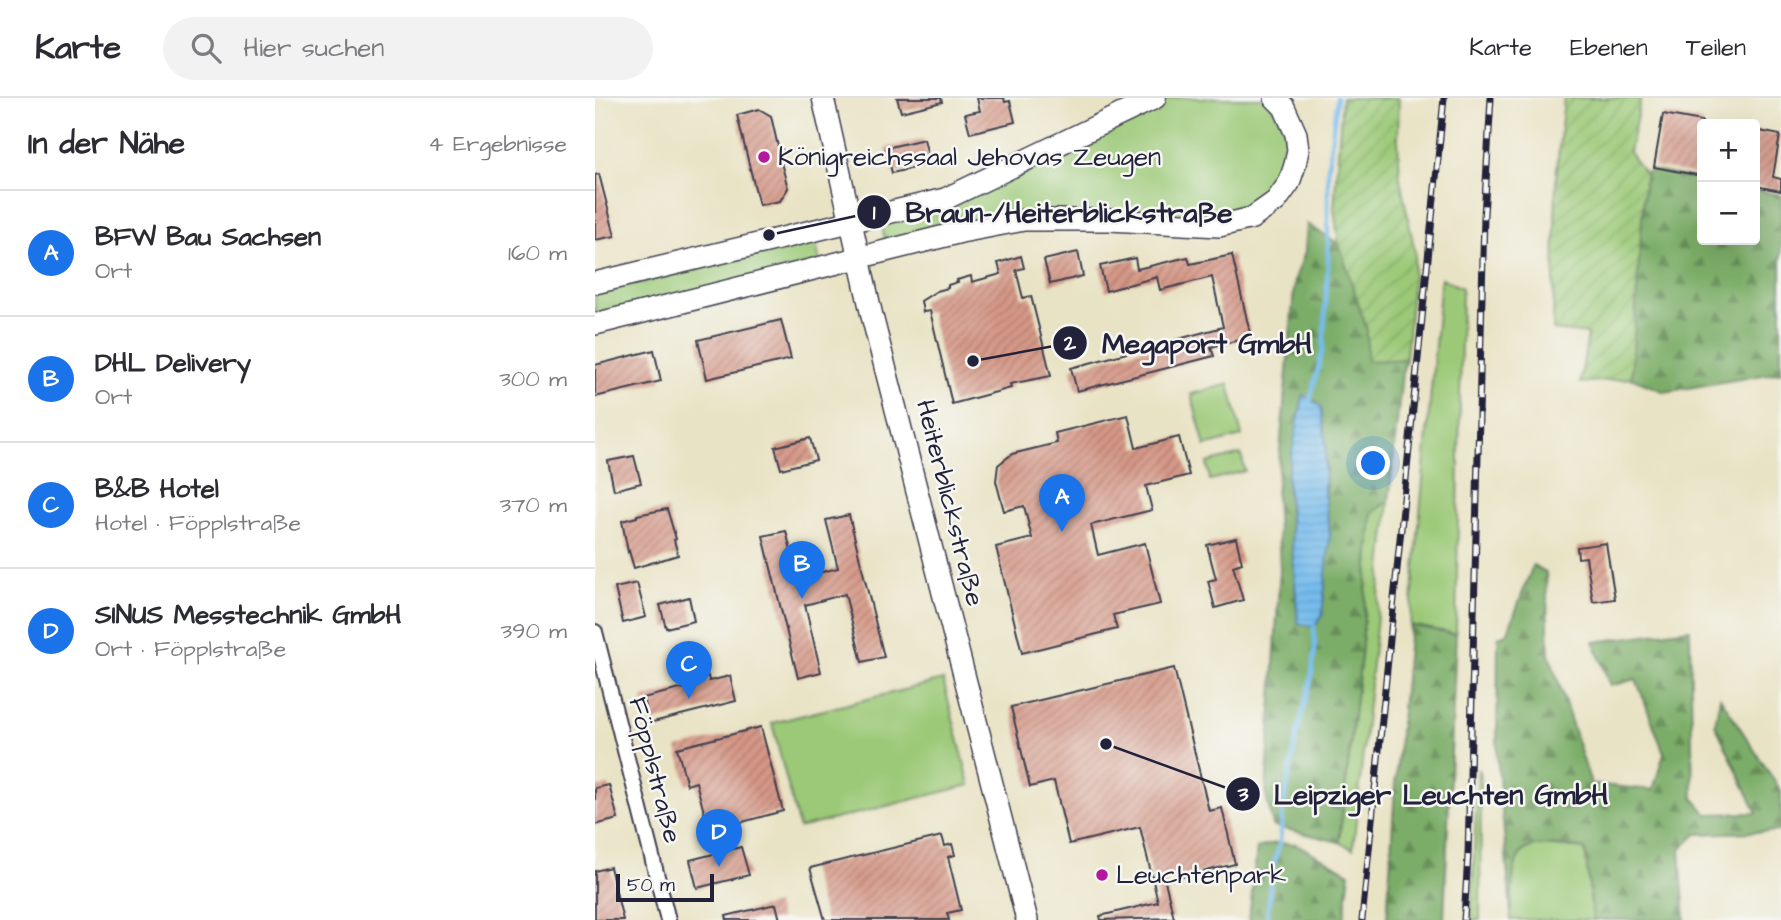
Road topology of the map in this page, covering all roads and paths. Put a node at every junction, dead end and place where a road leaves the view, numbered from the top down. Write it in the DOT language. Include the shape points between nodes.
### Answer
graph roads {
  1 [pos="823,98"];
  2 [pos="1155,98"];
  3 [pos="1281,101"];
  4 [pos="851,223"];
  5 [pos="859,259"];
  6 [pos="595,283"];
  7 [pos="595,324"];
  8 [pos="595,632"];
  9 [pos="668,920"];
  10 [pos="1027,920"];
  1 -- 4 [label="main road, Heiterblickstraße"];
  2 -- 4 [label="main road" via="945,199"];
  3 -- 5 [label="main road" via="1297,134 1296,165 1276,201 1252,218 1219,226 1024,220"];
  4 -- 5 [label="main road, Heiterblickstraße"];
  4 -- 6 [label="main road"];
  5 -- 7 [label="main road"];
  5 -- 10 [label="main road, Heiterblickstraße"];
  8 -- 9 [label="street, Föpplstraße"];
}
